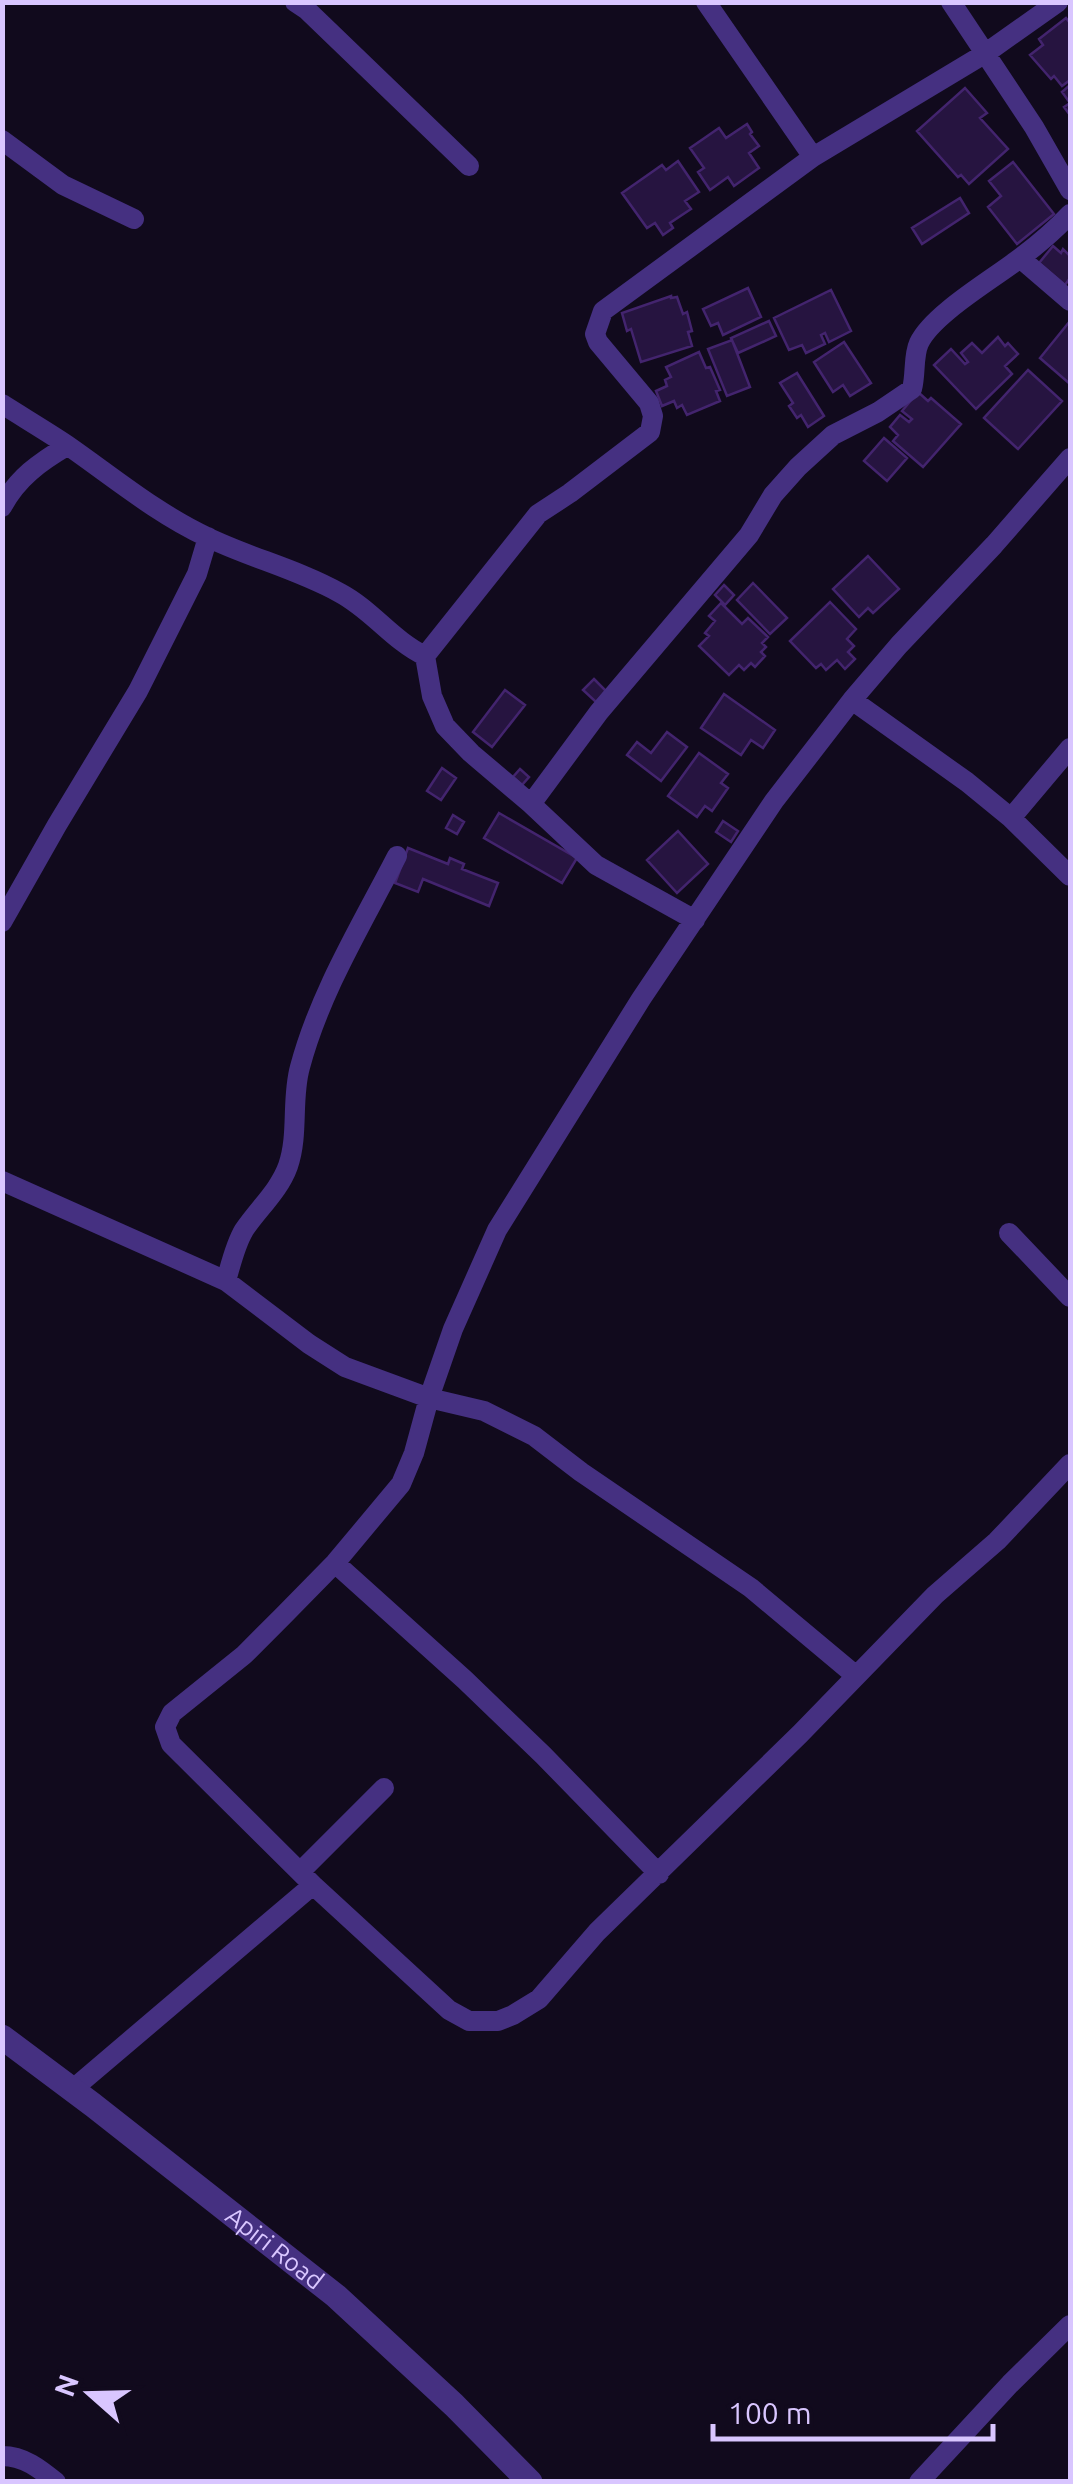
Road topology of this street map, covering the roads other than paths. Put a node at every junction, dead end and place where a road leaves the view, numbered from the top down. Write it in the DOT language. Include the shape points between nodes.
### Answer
graph roads {
  1 [pos="295,2"];
  2 [pos="706,2"];
  3 [pos="951,2"];
  4 [pos="1058,2"];
  5 [pos="986,53"];
  6 [pos="2,140"];
  7 [pos="813,157"];
  8 [pos="470,166"];
  9 [pos="1070,190"];
  10 [pos="1070,214"];
  11 [pos="134,219"];
  12 [pos="1020,258"];
  13 [pos="1070,301"];
  14 [pos="2,404"];
  15 [pos="67,446"];
  16 [pos="1070,458"];
  17 [pos="2,508"];
  18 [pos="208,538"];
  19 [pos="425,656"];
  20 [pos="852,700"];
  21 [pos="1070,748"];
  22 [pos="531,804"];
  23 [pos="1011,818"];
  24 [pos="396,856"];
  25 [pos="1070,876"];
  26 [pos="695,920"];
  27 [pos="2,922"];
  28 [pos="2,1180"];
  29 [pos="1009,1232"];
  30 [pos="226,1281"];
  31 [pos="1070,1298"];
  32 [pos="429,1398"];
  33 [pos="1070,1464"];
  34 [pos="335,1563"];
  35 [pos="854,1675"];
  36 [pos="384,1788"];
  37 [pos="659,1874"];
  38 [pos="306,1878"];
  39 [pos="2,2036"];
  40 [pos="73,2089"];
  41 [pos="1070,2326"];
  42 [pos="2,2456"];
  43 [pos="56,2482"];
  44 [pos="530,2482"];
  45 [pos="919,2482"];
  1 -- 8 [label="street"];
  2 -- 7 [label="street"];
  3 -- 5 [label="street"];
  4 -- 5 [label="street"];
  5 -- 7 [label="street"];
  5 -- 9 [label="street"];
  6 -- 11 [label="street" via="63,185"];
  7 -- 19 [label="street" via="603,311 598,342 648,403 650,432 538,514"];
  10 -- 12 [label="street"];
  12 -- 13 [label="street"];
  12 -- 22 [label="street" via="920,339 912,390 833,435 798,467"];
  14 -- 15 [label="street"];
  15 -- 17 [label="street" via="34,466"];
  15 -- 18 [label="street"];
  16 -- 20 [label="street"];
  18 -- 19 [label="street" via="340,592"];
  18 -- 27 [label="street" via="138,690"];
  19 -- 22 [label="street" via="445,726"];
  20 -- 23 [label="street"];
  20 -- 26 [label="street"];
  21 -- 23 [label="street"];
  22 -- 26 [label="street" via="596,865"];
  23 -- 25 [label="street"];
  24 -- 30 [label="street" via="314,1024 299,1068 286,1172 240,1238"];
  26 -- 32 [label="street" via="497,1230"];
  28 -- 30 [label="street"];
  29 -- 31 [label="street"];
  30 -- 32 [label="street" via="345,1366"];
  32 -- 34 [label="street" via="400,1484"];
  32 -- 35 [label="street" via="484,1410 534,1436 752,1588"];
  33 -- 35 [label="street"];
  34 -- 37 [label="street" via="465,1680"];
  34 -- 38 [label="street" via="244,1655 172,1712 165,1727 171,1744"];
  35 -- 37 [label="street"];
  36 -- 38 [label="street"];
  37 -- 38 [label="street" via="539,1998 514,2015 485,2022 450,2010"];
  38 -- 40 [label="street"];
  39 -- 40 [label="street, Apiri Road"];
  40 -- 44 [label="street, Apiri Road" via="336,2296"];
  41 -- 45 [label="street"];
  42 -- 43 [label="street" via="26,2461"];
}
